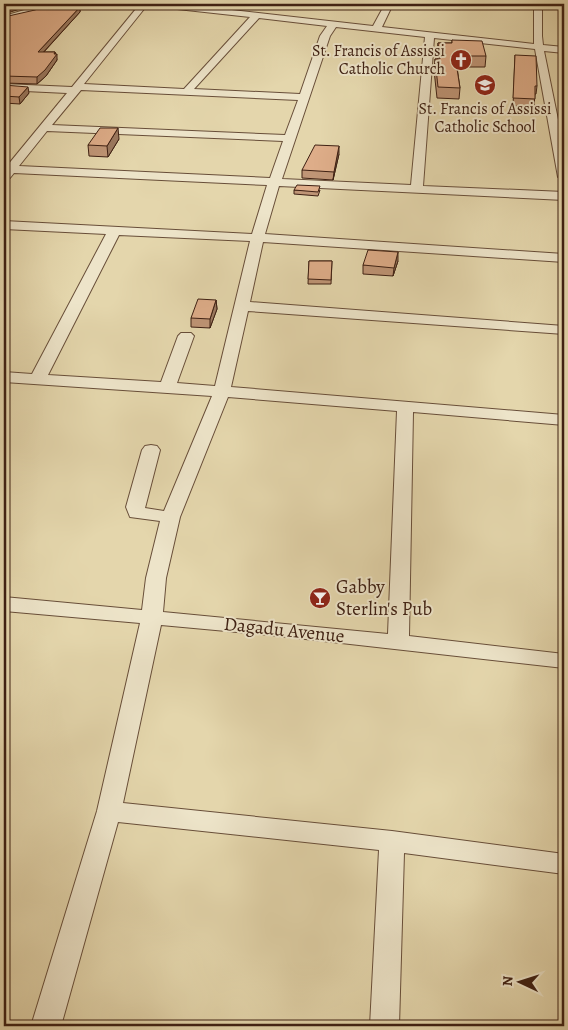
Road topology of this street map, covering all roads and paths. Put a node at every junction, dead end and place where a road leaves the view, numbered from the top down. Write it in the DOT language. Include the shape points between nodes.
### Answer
graph roads {
  1 [pos="52,4"];
  2 [pos="144,4"];
  3 [pos="159,4"];
  4 [pos="389,4"];
  5 [pos="538,4"];
  6 [pos="550,4"];
  7 [pos="564,5"];
  8 [pos="257,15"];
  9 [pos="4,19"];
  10 [pos="333,24"];
  11 [pos="376,29"];
  12 [pos="430,35"];
  13 [pos="540,47"];
  14 [pos="564,50"];
  15 [pos="4,86"];
  16 [pos="77,88"];
  17 [pos="187,91"];
  18 [pos="305,97"];
  19 [pos="551,105"];
  20 [pos="564,106"];
  21 [pos="44,128"];
  22 [pos="288,138"];
  23 [pos="6,172"];
  24 [pos="564,177"];
  25 [pos="273,182"];
  26 [pos="417,190"];
  27 [pos="564,196"];
  28 [pos="4,225"];
  29 [pos="114,232"];
  30 [pos="260,238"];
  31 [pos="564,258"];
  32 [pos="241,306"];
  33 [pos="564,330"];
  34 [pos="186,336"];
  35 [pos="4,377"];
  36 [pos="37,380"];
  37 [pos="167,387"];
  38 [pos="222,392"];
  39 [pos="405,407"];
  40 [pos="564,420"];
  41 [pos="151,450"];
  42 [pos="171,517"];
  43 [pos="4,604"];
  44 [pos="152,618"];
  45 [pos="398,642"];
  46 [pos="564,661"];
  47 [pos="109,811"];
  48 [pos="392,841"];
  49 [pos="564,864"];
  50 [pos="46,1026"];
  51 [pos="385,1026"];
  1 -- 9 [label="street"];
  2 -- 16 [label="street"];
  3 -- 8 [label="street"];
  4 -- 11 [label="street"];
  5 -- 13 [label="street"];
  6 -- 7 [label="street"];
  8 -- 10 [label="street"];
  8 -- 17 [label="street"];
  10 -- 11 [label="street"];
  10 -- 18 [label="street" via="325,36"];
  11 -- 12 [label="street"];
  12 -- 13 [label="street"];
  12 -- 26 [label="street"];
  13 -- 14 [label="street"];
  13 -- 19 [label="street"];
  15 -- 16 [label="street"];
  16 -- 17 [label="street"];
  16 -- 21 [label="street"];
  17 -- 18 [label="street"];
  18 -- 22 [label="street"];
  19 -- 20 [label="street"];
  19 -- 24 [label="street"];
  21 -- 22 [label="street"];
  21 -- 23 [label="street"];
  22 -- 25 [label="street"];
  23 -- 25 [label="street"];
  25 -- 26 [label="street"];
  25 -- 30 [label="street"];
  26 -- 27 [label="street"];
  28 -- 29 [label="street"];
  29 -- 30 [label="street"];
  29 -- 36 [label="street"];
  30 -- 31 [label="street"];
  30 -- 32 [label="street"];
  32 -- 33 [label="street"];
  32 -- 38 [label="street"];
  34 -- 37 [label="street"];
  35 -- 36 [label="street"];
  36 -- 37 [label="street"];
  37 -- 38 [label="street"];
  38 -- 39 [label="street"];
  38 -- 42 [label="street"];
  39 -- 40 [label="street"];
  39 -- 45 [label="street"];
  41 -- 42 [label="street" via="135,507 137,513"];
  42 -- 44 [label="street" via="156,578"];
  43 -- 44 [label="street, Dagadu Avenue"];
  44 -- 45 [label="street, Dagadu Avenue"];
  44 -- 47 [label="street"];
  45 -- 46 [label="street, Dagadu Avenue"];
  47 -- 48 [label="street"];
  47 -- 50 [label="street"];
  48 -- 49 [label="street"];
  48 -- 51 [label="street"];
}
